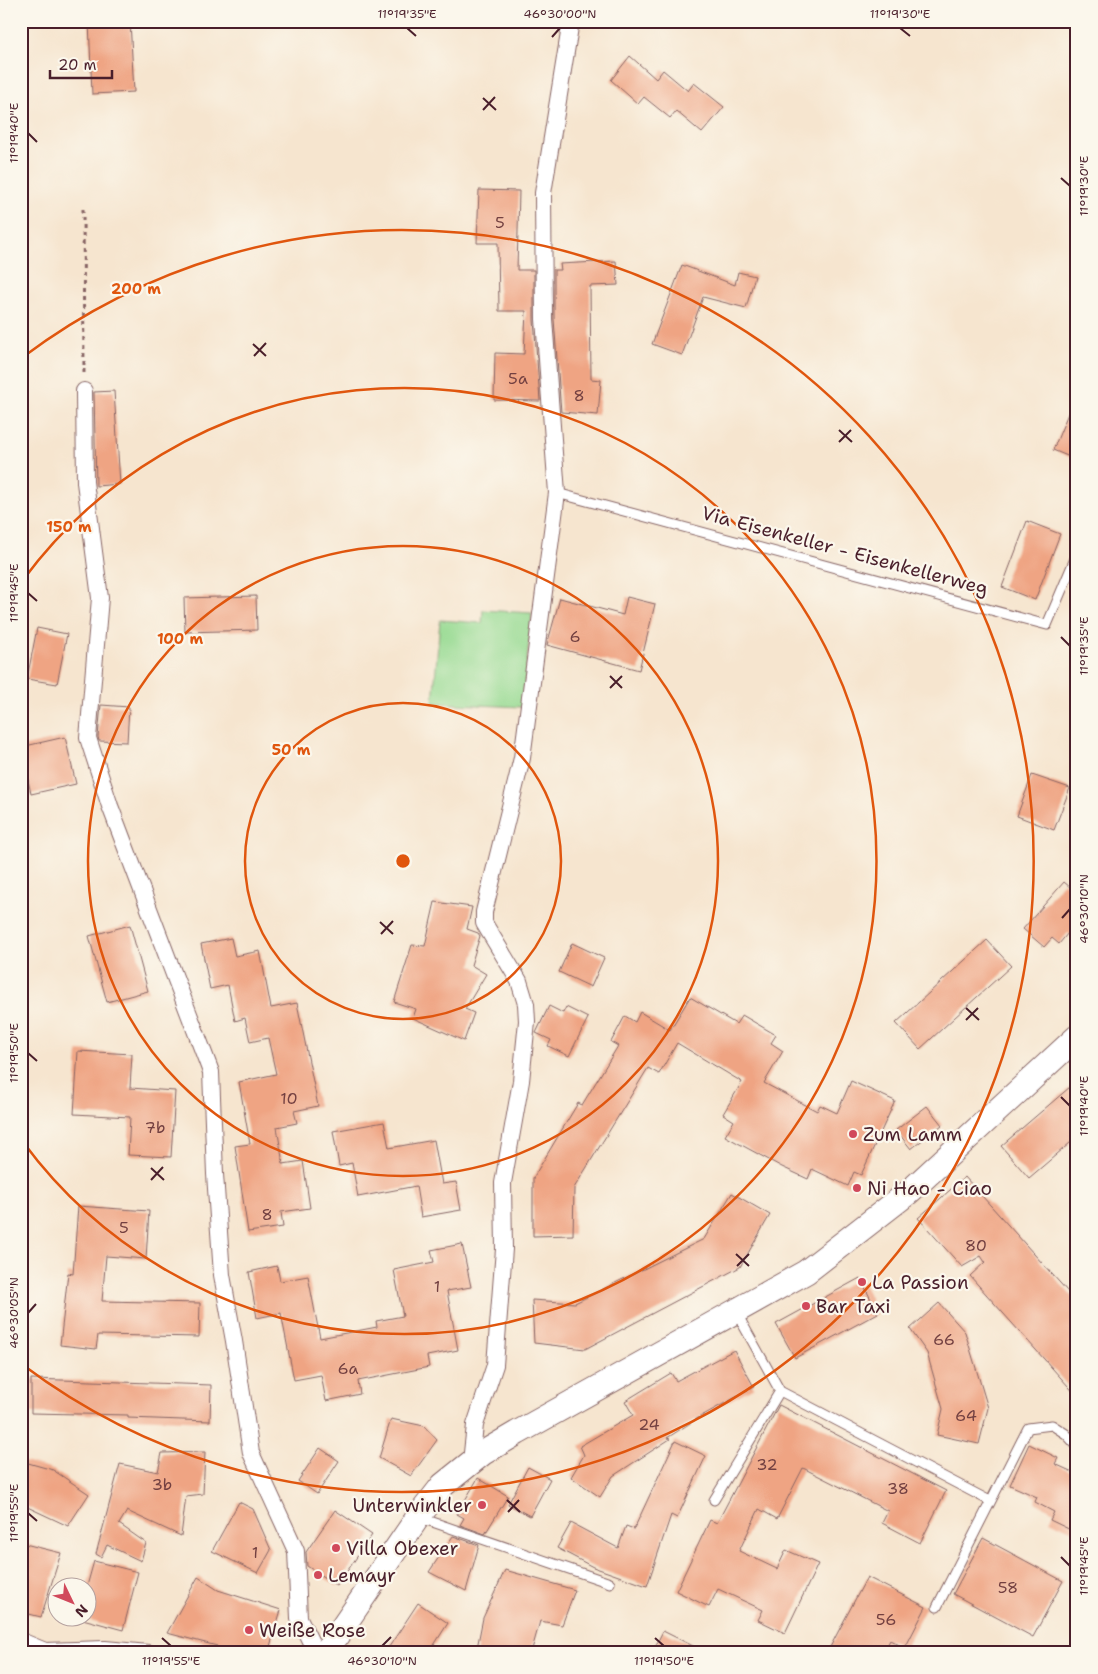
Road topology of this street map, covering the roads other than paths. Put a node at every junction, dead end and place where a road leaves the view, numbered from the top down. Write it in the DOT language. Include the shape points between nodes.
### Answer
graph roads {
  1 [pos="571,21"];
  2 [pos="84,391"];
  3 [pos="557,493"];
  4 [pos="1077,554"];
  5 [pos="1077,1037"];
  6 [pos="736,1312"];
  7 [pos="780,1391"];
  8 [pos="1077,1446"];
  9 [pos="471,1462"];
  10 [pos="714,1500"];
  11 [pos="990,1501"];
  12 [pos="418,1517"];
  13 [pos="610,1583"];
  14 [pos="937,1607"];
  15 [pos="21,1641"];
  16 [pos="148,1653"];
  17 [pos="316,1653"];
  18 [pos="325,1653"];
  1 -- 3 [label="street" via="543,193 544,319"];
  2 -- 17 [label="street" via="84,482 100,598 88,738 110,806 211,1072 222,1275 251,1453 296,1551 298,1618"];
  3 -- 4 [label="lane, Via Eisenkeller - Eisenkellerweg" via="1047,625"];
  3 -- 9 [label="street" via="522,758 484,912 484,923 524,992 527,1022 504,1182 504,1248 495,1365 475,1425"];
  5 -- 6 [label="main road" via="909,1192 806,1272"];
  6 -- 7 [label="lane"];
  6 -- 9 [label="main road" via="517,1433"];
  7 -- 10 [label="lane"];
  7 -- 11 [label="lane"];
  8 -- 11 [label="lane" via="1052,1425 1028,1428"];
  9 -- 12 [label="main road" via="443,1485"];
  11 -- 14 [label="lane"];
  12 -- 13 [label="lane"];
  12 -- 18 [label="main road"];
  15 -- 16 [label="street" via="45,1651 105,1649"];
}
